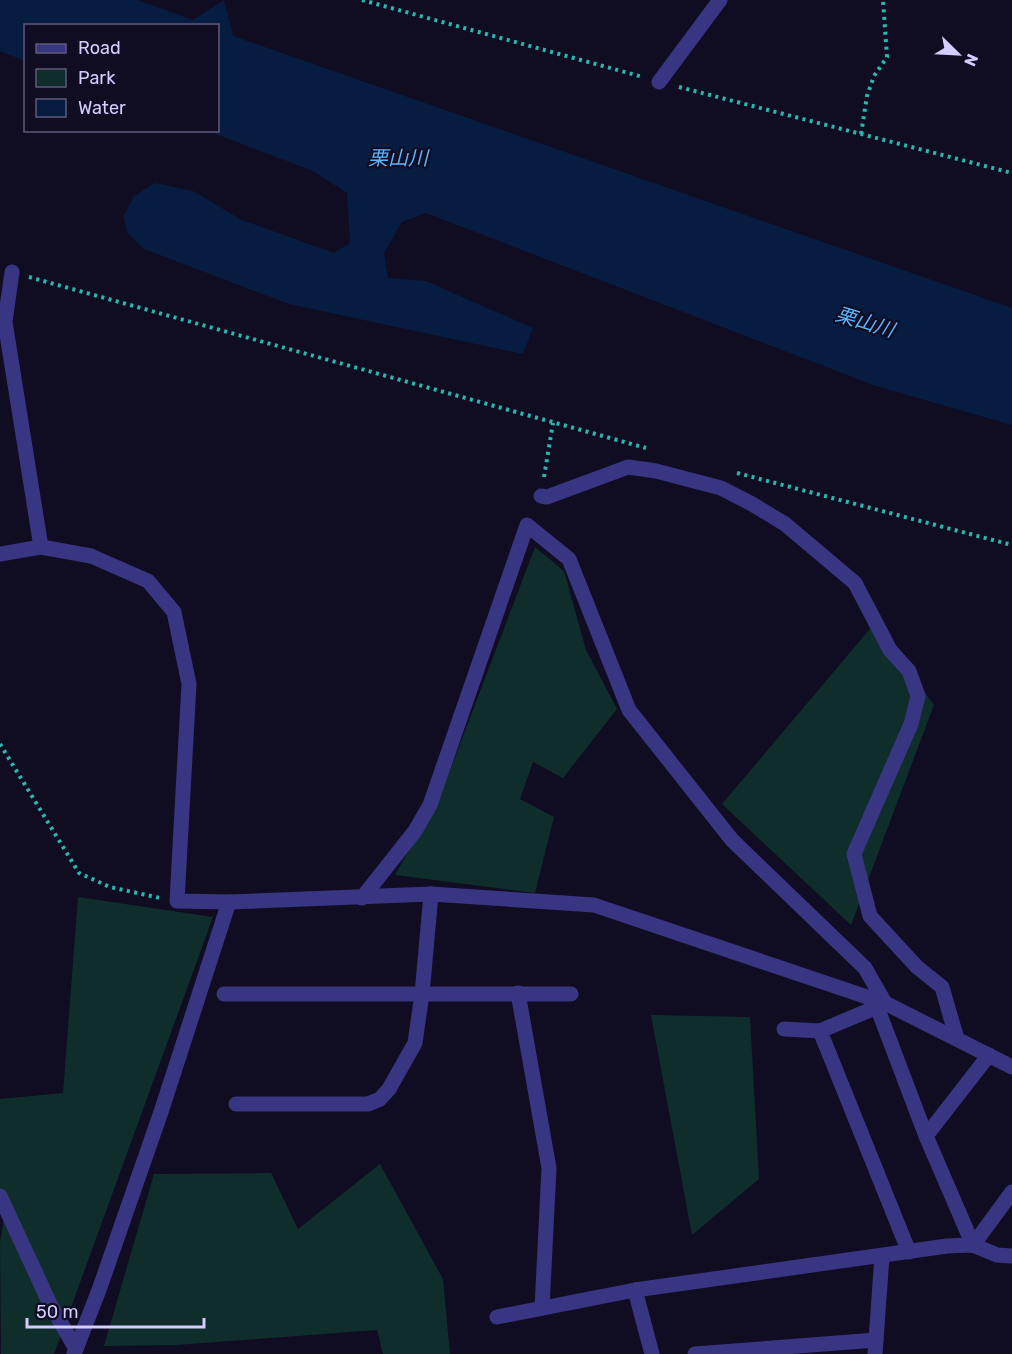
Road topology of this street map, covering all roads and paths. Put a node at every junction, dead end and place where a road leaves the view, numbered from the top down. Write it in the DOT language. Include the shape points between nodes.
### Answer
graph roads {
  1 [pos="362,0"];
  2 [pos="720,0"];
  3 [pos="884,0"];
  4 [pos="659,82"];
  5 [pos="861,134"];
  6 [pos="1012,173"];
  7 [pos="12,272"];
  8 [pos="652,450"];
  9 [pos="729,471"];
  10 [pos="542,496"];
  11 [pos="1012,545"];
  12 [pos="41,547"];
  13 [pos="0,554"];
  14 [pos="0,744"];
  15 [pos="431,894"];
  16 [pos="362,898"];
  17 [pos="177,902"];
  18 [pos="229,902"];
  19 [pos="518,993"];
  20 [pos="225,994"];
  21 [pos="422,994"];
  22 [pos="571,994"];
  23 [pos="879,1003"];
  24 [pos="784,1029"];
  25 [pos="820,1031"];
  26 [pos="957,1039"];
  27 [pos="989,1055"];
  28 [pos="1012,1067"];
  29 [pos="236,1104"];
  30 [pos="926,1136"];
  31 [pos="1012,1192"];
  32 [pos="0,1196"];
  33 [pos="973,1245"];
  34 [pos="909,1252"];
  35 [pos="882,1256"];
  36 [pos="1012,1256"];
  37 [pos="634,1290"];
  38 [pos="542,1308"];
  39 [pos="497,1317"];
  40 [pos="876,1347"];
  41 [pos="75,1352"];
  42 [pos="652,1354"];
  43 [pos="695,1354"];
  1 -- 4 [label="path"];
  2 -- 4 [label="street"];
  3 -- 5 [label="path" via="887,57 867,96"];
  4 -- 5 [label="path"];
  5 -- 6 [label="path"];
  7 -- 8 [label="path"];
  7 -- 12 [label="street" via="5,322"];
  9 -- 11 [label="path"];
  10 -- 26 [label="street" via="628,467 721,488 785,525 855,583 890,650 909,670 918,696 911,724 854,854 870,916 917,967 942,987"];
  12 -- 13 [label="street"];
  12 -- 17 [label="street" via="91,556 148,581 174,612 189,684"];
  14 -- 17 [label="path" via="80,873 110,887"];
  15 -- 16 [label="street"];
  15 -- 21 [label="street"];
  15 -- 23 [label="street" via="594,905"];
  16 -- 18 [label="street"];
  16 -- 23 [label="street" via="415,831 430,805 527,525 569,559 629,710 732,840 865,968"];
  17 -- 18 [label="street"];
  18 -- 41 [label="street" via="161,1112"];
  19 -- 21 [label="street"];
  19 -- 22 [label="street"];
  19 -- 38 [label="street" via="549,1168"];
  20 -- 21 [label="street"];
  21 -- 29 [label="street" via="415,1043 380,1099 368,1104"];
  23 -- 25 [label="street"];
  23 -- 26 [label="street"];
  23 -- 30 [label="street"];
  24 -- 25 [label="street"];
  25 -- 34 [label="street"];
  26 -- 27 [label="street"];
  27 -- 28 [label="street"];
  27 -- 30 [label="street"];
  30 -- 33 [label="street"];
  31 -- 33 [label="street"];
  32 -- 41 [label="street"];
  33 -- 34 [label="street"];
  33 -- 36 [label="street" via="997,1255"];
  34 -- 35 [label="street"];
  35 -- 37 [label="street"];
  35 -- 40 [label="street"];
  37 -- 38 [label="street"];
  37 -- 42 [label="street"];
  38 -- 39 [label="street"];
  40 -- 43 [label="street"];
}
